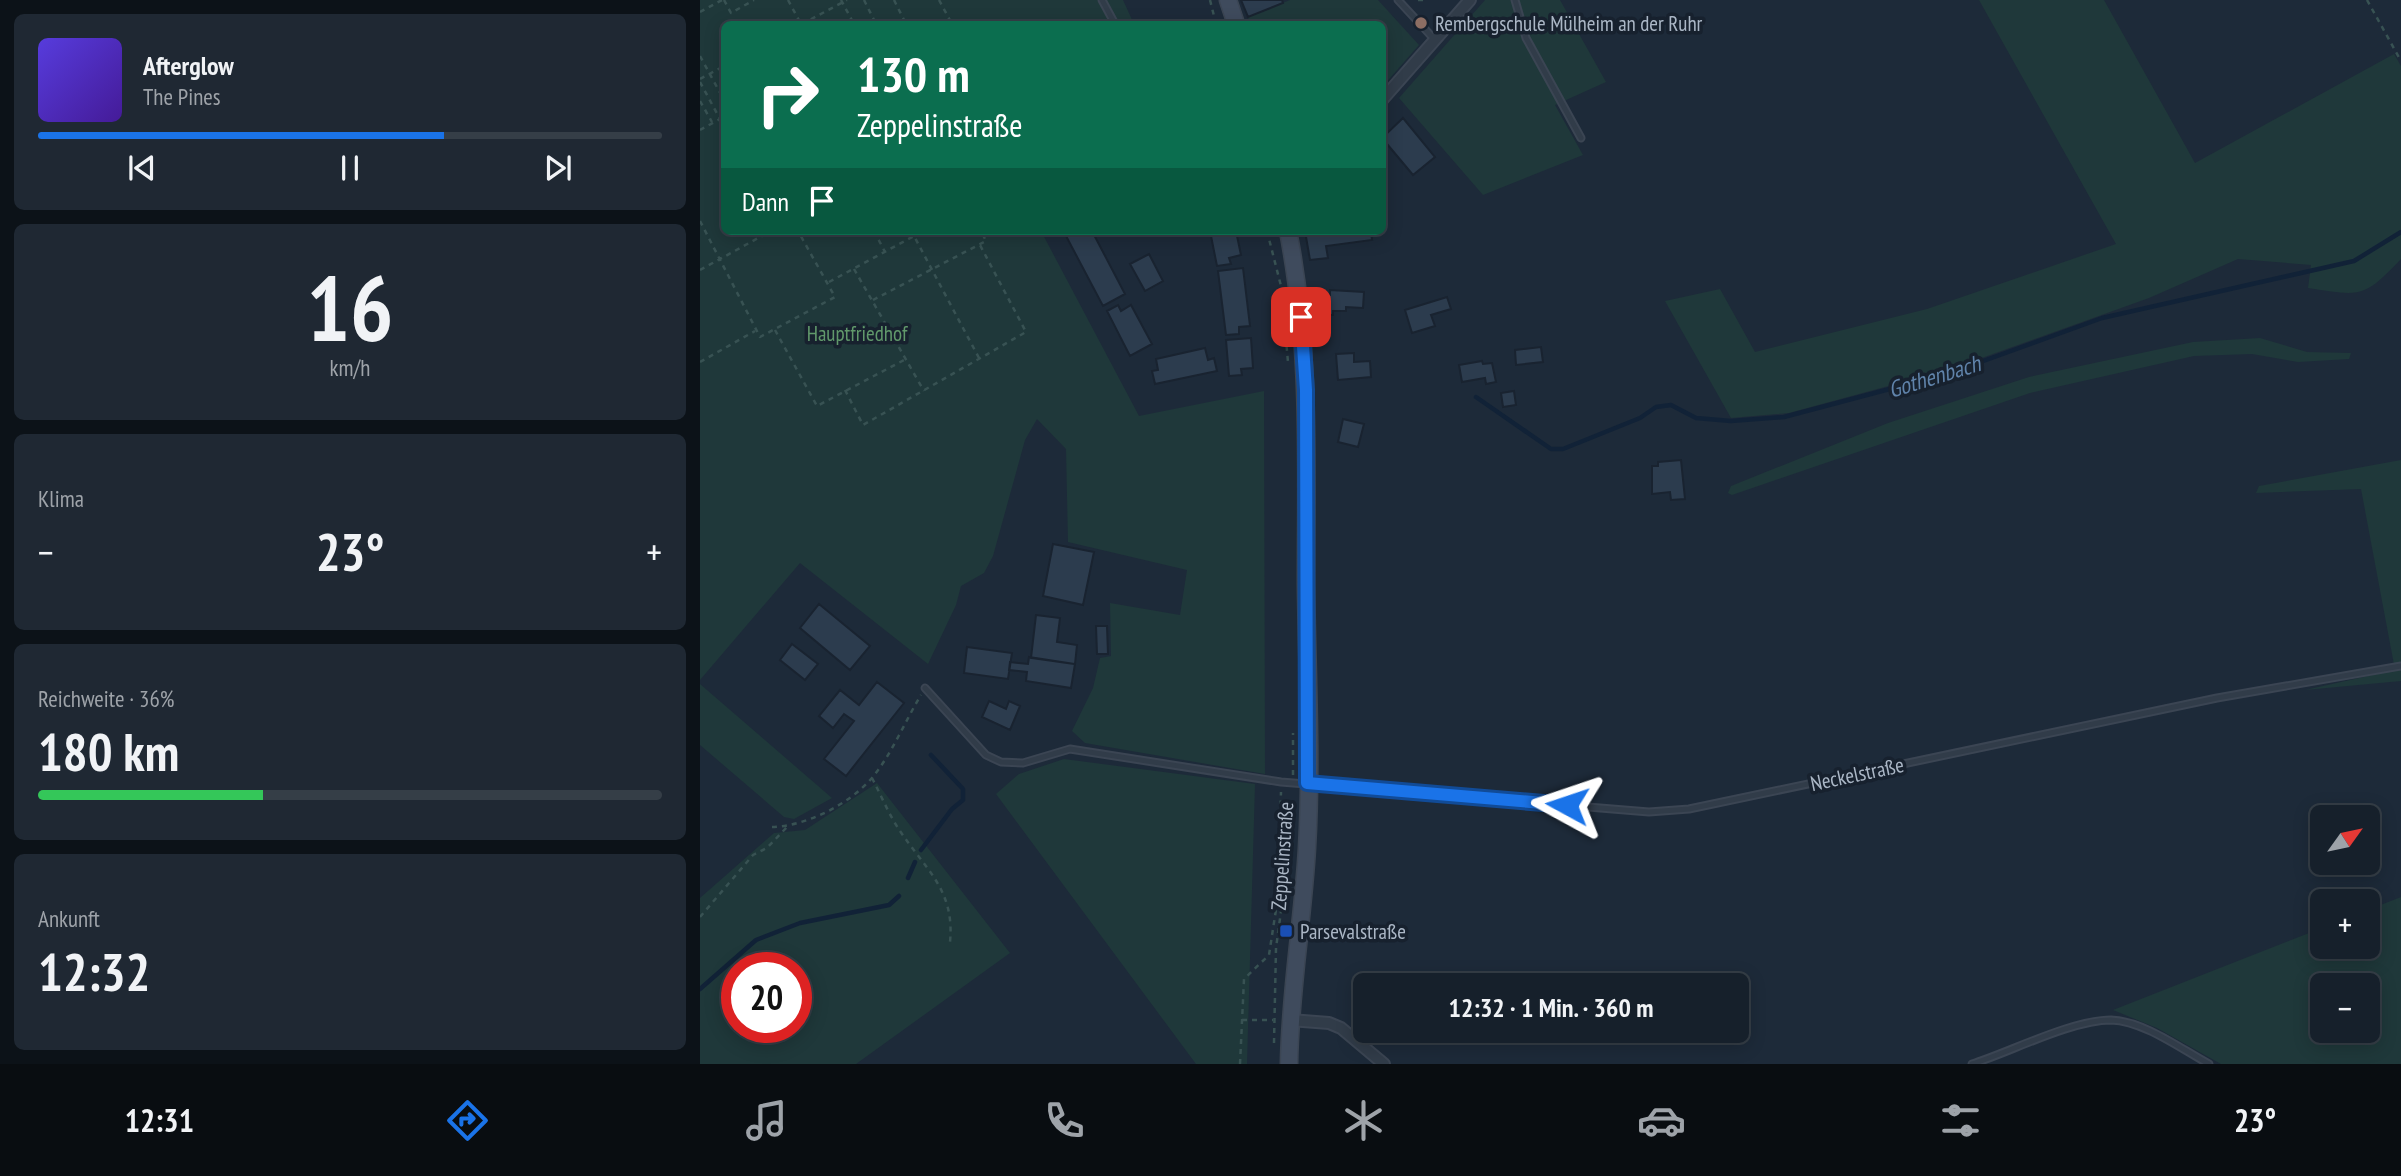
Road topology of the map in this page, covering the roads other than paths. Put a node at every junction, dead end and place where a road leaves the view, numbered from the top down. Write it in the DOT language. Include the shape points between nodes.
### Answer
graph roads {
  1 [pos="1102,0"];
  2 [pos="1228,0"];
  3 [pos="1398,0"];
  4 [pos="1471,0"];
  5 [pos="1515,0"];
  6 [pos="1113,21"];
  7 [pos="1235,21"];
  8 [pos="1435,40"];
  9 [pos="1386,95"];
  10 [pos="1581,138"];
  11 [pos="1289,235"];
  12 [pos="2401,666"];
  13 [pos="925,688"];
  14 [pos="1300,783"];
  15 [pos="1281,1020"];
  16 [pos="1289,1064"];
  17 [pos="1384,1064"];
  18 [pos="1972,1064"];
  19 [pos="2209,1064"];
  1 -- 6 [label="lane"];
  2 -- 7 [label="main road"];
  3 -- 8 [label="lane"];
  4 -- 8 [label="street"];
  5 -- 10 [label="lane" via="1526,38"];
  8 -- 9 [label="street"];
  11 -- 14 [label="main road, Zeppelinstraße" via="1306,390"];
  12 -- 14 [label="lane, Neckelstraße" via="2217,698 1689,809 1649,812"];
  13 -- 14 [label="lane, Neckelstraße" via="986,755 1001,762 1023,764 1070,749"];
  14 -- 15 [label="main road, Zeppelinstraße" via="1307,848"];
  15 -- 16 [label="main road, Zeppelinstraße"];
  15 -- 17 [label="street" via="1341,1028"];
  18 -- 19 [label="lane" via="2080,1026 2112,1020 2143,1029"];
}
